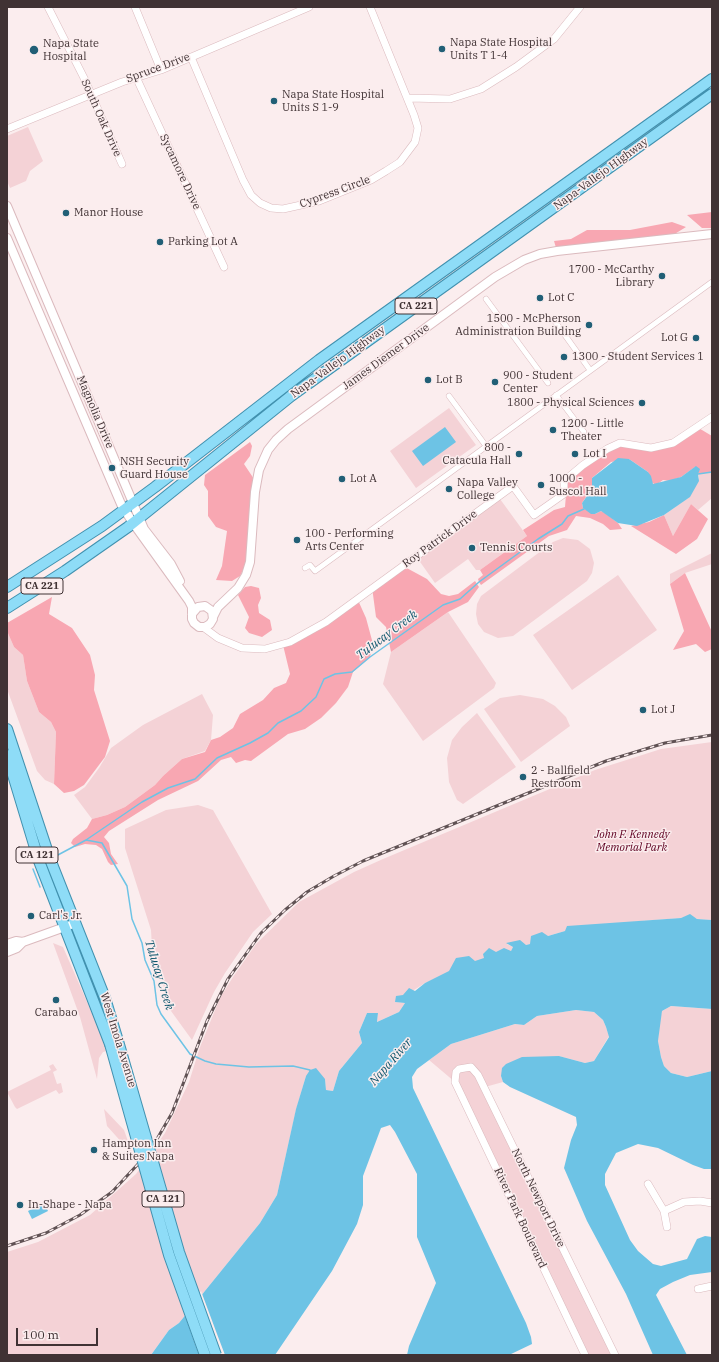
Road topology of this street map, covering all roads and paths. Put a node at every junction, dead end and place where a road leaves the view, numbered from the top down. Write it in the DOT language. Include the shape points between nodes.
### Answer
graph roads {
  1 [pos="48,7"];
  2 [pos="135,7"];
  3 [pos="309,7"];
  4 [pos="370,7"];
  5 [pos="580,7"];
  6 [pos="191,57"];
  7 [pos="161,70"];
  8 [pos="136,77"];
  9 [pos="712,79"];
  10 [pos="712,94"];
  11 [pos="91,95"];
  12 [pos="408,98"];
  13 [pos="7,129"];
  14 [pos="122,164"];
  15 [pos="7,206"];
  16 [pos="712,234"];
  17 [pos="7,238"];
  18 [pos="224,267"];
  19 [pos="712,282"];
  20 [pos="486,299"];
  21 [pos="554,320"];
  22 [pos="66,345"];
  23 [pos="55,350"];
  24 [pos="72,358"];
  25 [pos="60,363"];
  26 [pos="590,370"];
  27 [pos="548,383"];
  28 [pos="556,395"];
  29 [pos="449,396"];
  30 [pos="712,417"];
  31 [pos="584,432"];
  32 [pos="486,446"];
  33 [pos="121,474"];
  34 [pos="110,479"];
  35 [pos="128,506"];
  36 [pos="136,521"];
  37 [pos="306,568"];
  38 [pos="7,587"];
  39 [pos="24,597"];
  40 [pos="226,599"];
  41 [pos="203,606"];
  42 [pos="7,608"];
  43 [pos="7,611"];
  44 [pos="192,614"];
  45 [pos="213,619"];
  46 [pos="203,627"];
  47 [pos="227,642"];
  48 [pos="7,729"];
  49 [pos="7,755"];
  50 [pos="22,789"];
  51 [pos="76,923"];
  52 [pos="65,927"];
  53 [pos="23,942"];
  54 [pos="7,944"];
  55 [pos="7,952"];
  56 [pos="114,1043"];
  57 [pos="455,1082"];
  58 [pos="648,1184"];
  59 [pos="712,1203"];
  60 [pos="664,1211"];
  61 [pos="667,1227"];
  62 [pos="712,1286"];
  63 [pos="698,1289"];
  64 [pos="205,1355"];
  65 [pos="216,1355"];
  66 [pos="585,1355"];
  67 [pos="614,1355"];
  1 -- 11 [label="street, South Oak Drive"];
  2 -- 7 [label="street"];
  3 -- 6 [label="street, Spruce Drive"];
  4 -- 12 [label="street, Cypress Circle"];
  5 -- 12 [label="street" via="554,39 481,89 450,99"];
  6 -- 7 [label="street, Spruce Drive"];
  6 -- 12 [label="street, Cypress Circle" via="243,180 251,195 271,208 284,209 319,200 371,180 400,162 415,142 418,128"];
  7 -- 8 [label="street, Spruce Drive"];
  8 -- 11 [label="street, Spruce Drive"];
  8 -- 18 [label="street, Sycamore Drive"];
  9 -- 35 [label="main road, Napa-Vallejo Highway / CA 221" via="319,360"];
  10 -- 36 [label="main road, Napa-Vallejo Highway / CA 221" via="290,396"];
  11 -- 13 [label="street, Spruce Drive"];
  11 -- 14 [label="street, South Oak Drive"];
  15 -- 22 [label="street, Magnolia Drive"];
  16 -- 40 [label="street, James Diemer Drive" via="557,251 524,260 495,277 288,429 272,445 259,470 249,567 240,586"];
  17 -- 23 [label="street, Magnolia Drive"];
  19 -- 26 [label="street"];
  20 -- 27 [label="street"];
  21 -- 26 [label="street"];
  22 -- 23 [label="street"];
  22 -- 24 [label="street, Magnolia Drive"];
  23 -- 25 [label="street, Magnolia Drive"];
  24 -- 25 [label="street"];
  24 -- 33 [label="street, Magnolia Drive"];
  25 -- 34 [label="street, Magnolia Drive"];
  26 -- 28 [label="street"];
  28 -- 31 [label="street"];
  28 -- 32 [label="street"];
  29 -- 32 [label="street"];
  30 -- 47 [label="street, Roy Patrick Drive" via="673,443 651,448 620,443 607,449 564,481 564,494 534,515 513,486 326,622 299,638 283,645 254,650"];
  32 -- 37 [label="street" via="315,571 310,565"];
  33 -- 34 [label="street"];
  33 -- 35 [label="street, Magnolia Drive"];
  34 -- 35 [label="street, Magnolia Drive"];
  35 -- 36 [label="street, Magnolia Drive"];
  35 -- 38 [label="main road, Napa-Vallejo Highway / CA 221" via="102,526"];
  36 -- 39 [label="main road, Napa-Vallejo Highway / CA 221" via="65,572"];
  36 -- 41 [label="street, Magnolia Drive" via="171,564 195,602"];
  36 -- 44 [label="street, Magnolia Drive" via="189,601"];
  39 -- 42 [label="main road, Napa-Vallejo Highway / CA 221"];
  39 -- 43 [label="main road"];
  40 -- 41 [label="street, James Diemer Drive" via="216,605"];
  40 -- 45 [label="street, James Diemer Drive" via="218,607"];
  41 -- 44 [label="street" via="194,609"];
  41 -- 45 [label="street, Magnolia Drive" via="210,609"];
  44 -- 46 [label="street, Magnolia Drive" via="194,623"];
  45 -- 46 [label="street"];
  45 -- 47 [label="street" via="216,631"];
  46 -- 47 [label="street, Roy Patrick Drive"];
  48 -- 50 [label="main road, West Imola Avenue / CA 121"];
  49 -- 50 [label="main road, West Imola Avenue / CA 121"];
  50 -- 51 [label="main road, West Imola Avenue / CA 121"];
  50 -- 52 [label="main road, West Imola Avenue / CA 121" via="39,861"];
  51 -- 52 [label="street"];
  51 -- 56 [label="main road, West Imola Avenue / CA 121" via="105,998"];
  52 -- 53 [label="street"];
  52 -- 56 [label="main road, West Imola Avenue / CA 121"];
  53 -- 54 [label="street"];
  53 -- 55 [label="street"];
  56 -- 64 [label="main road, West Imola Avenue / CA 121, bridge" via="169,1255"];
  56 -- 65 [label="main road, West Imola Avenue / CA 121, bridge" via="178,1252"];
  57 -- 66 [label="street, River Park Boulevard"];
  57 -- 67 [label="street, North Newport Drive" via="456,1072 463,1067 471,1067 478,1075"];
  58 -- 60 [label="street"];
  59 -- 60 [label="street" via="684,1202"];
  60 -- 61 [label="street"];
  62 -- 63 [label="street"];
}
